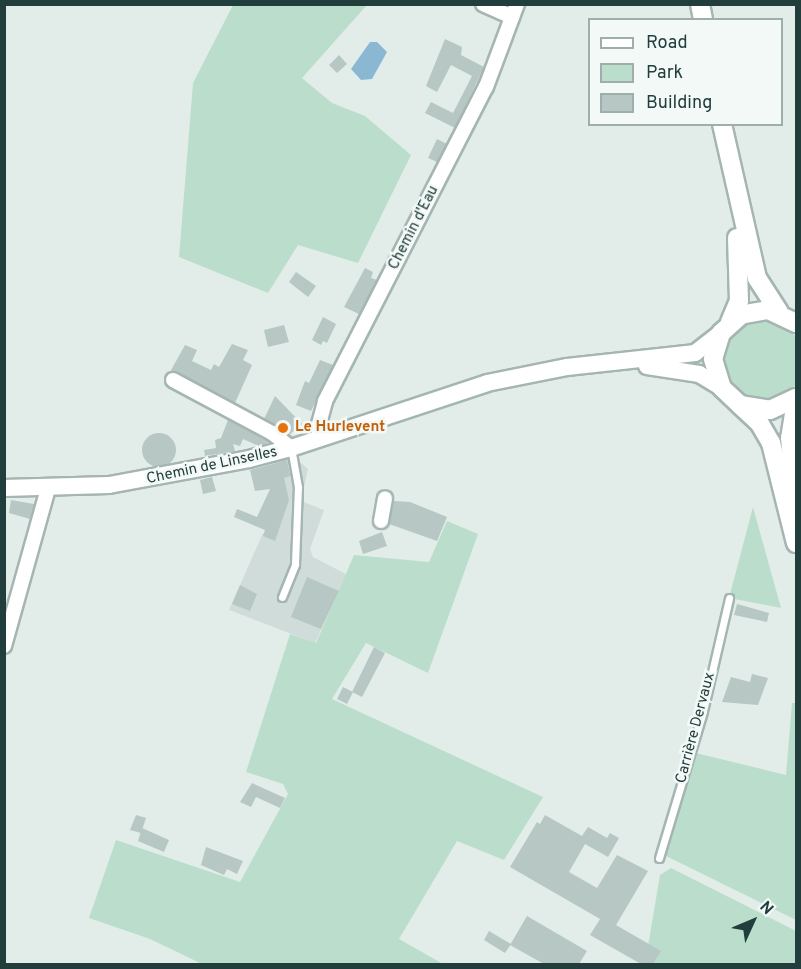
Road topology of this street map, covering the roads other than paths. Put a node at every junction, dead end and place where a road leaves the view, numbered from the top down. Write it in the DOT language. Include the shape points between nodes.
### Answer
graph roads {
  1 [pos="483,4"];
  2 [pos="514,11"];
  3 [pos="722,126"];
  4 [pos="730,168"];
  5 [pos="791,319"];
  6 [pos="724,329"];
  7 [pos="622,363"];
  8 [pos="173,380"];
  9 [pos="728,395"];
  10 [pos="796,399"];
  11 [pos="319,439"];
  12 [pos="291,448"];
  13 [pos="4,488"];
  14 [pos="48,488"];
  15 [pos="385,498"];
  16 [pos="796,498"];
  17 [pos="381,521"];
  18 [pos="796,543"];
  19 [pos="282,597"];
  20 [pos="729,598"];
  21 [pos="4,646"];
  22 [pos="659,858"];
  1 -- 2 [label="street, Chemin d'Eau"];
  2 -- 11 [label="street, Chemin d'Eau" via="486,87 325,401"];
  3 -- 4 [label="main road"];
  4 -- 5 [label="main road" via="757,278"];
  4 -- 6 [label="main road" via="740,292 738,309"];
  5 -- 6 [label="main road" via="752,311"];
  6 -- 7 [label="street" via="695,353"];
  6 -- 9 [label="main road" via="713,359"];
  7 -- 9 [label="street" via="699,374"];
  7 -- 11 [label="street, Chemin de Linselles" via="567,367 487,383"];
  8 -- 12 [label="street" via="272,433"];
  9 -- 10 [label="main road" via="752,409 770,410"];
  9 -- 18 [label="main road" via="760,424 771,443"];
  10 -- 16 [label="main road" via="790,438"];
  11 -- 12 [label="street, Chemin de Linselles"];
  12 -- 14 [label="street, Chemin de Linselles" via="142,480"];
  12 -- 19 [label="lane" via="298,487 295,564"];
  13 -- 14 [label="street, Chemin de Linselles"];
  14 -- 21 [label="street"];
  15 -- 17 [label="street"];
  20 -- 22 [label="lane, Carrière Dervaux" via="703,711"];
}
